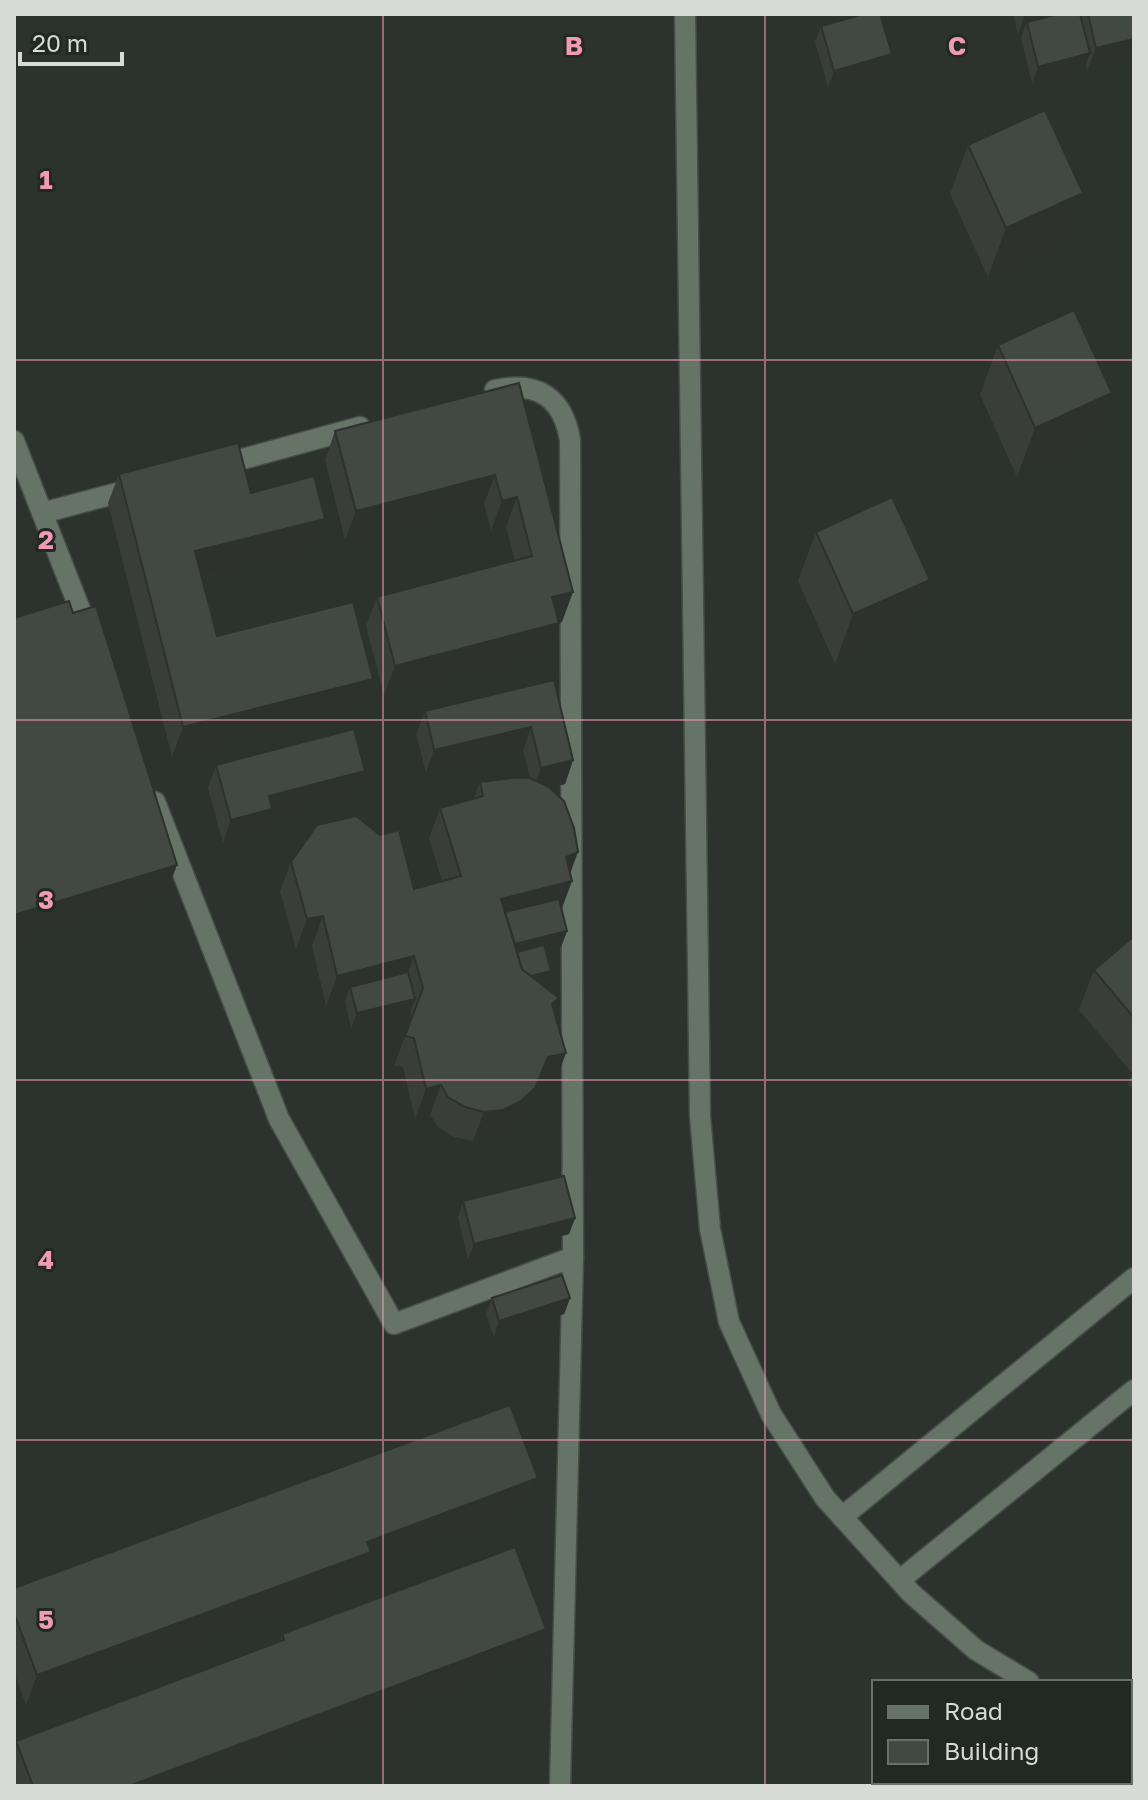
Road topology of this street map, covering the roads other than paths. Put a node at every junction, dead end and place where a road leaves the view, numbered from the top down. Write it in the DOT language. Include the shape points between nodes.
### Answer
graph roads {
  1 [pos="685,14"];
  2 [pos="483,394"];
  3 [pos="376,423"];
  4 [pos="14,441"];
  5 [pos="194,472"];
  6 [pos="149,484"];
  7 [pos="42,513"];
  8 [pos="94,646"];
  9 [pos="146,779"];
  10 [pos="573,1257"];
  11 [pos="1134,1278"];
  12 [pos="1134,1390"];
  13 [pos="842,1517"];
  14 [pos="900,1580"];
  15 [pos="1026,1680"];
  16 [pos="560,1786"];
  1 -- 13 [label="street" via="700,1116 710,1229 729,1322 771,1414"];
  2 -- 10 [label="street" via="515,386 532,388 560,408 570,440"];
  3 -- 5 [label="street"];
  4 -- 7 [label="street"];
  6 -- 7 [label="street"];
  7 -- 8 [label="street"];
  9 -- 10 [label="street" via="279,1119 394,1324"];
  10 -- 16 [label="street"];
  11 -- 13 [label="street"];
  12 -- 14 [label="street"];
  13 -- 14 [label="street"];
  14 -- 15 [label="street" via="976,1650"];
}
